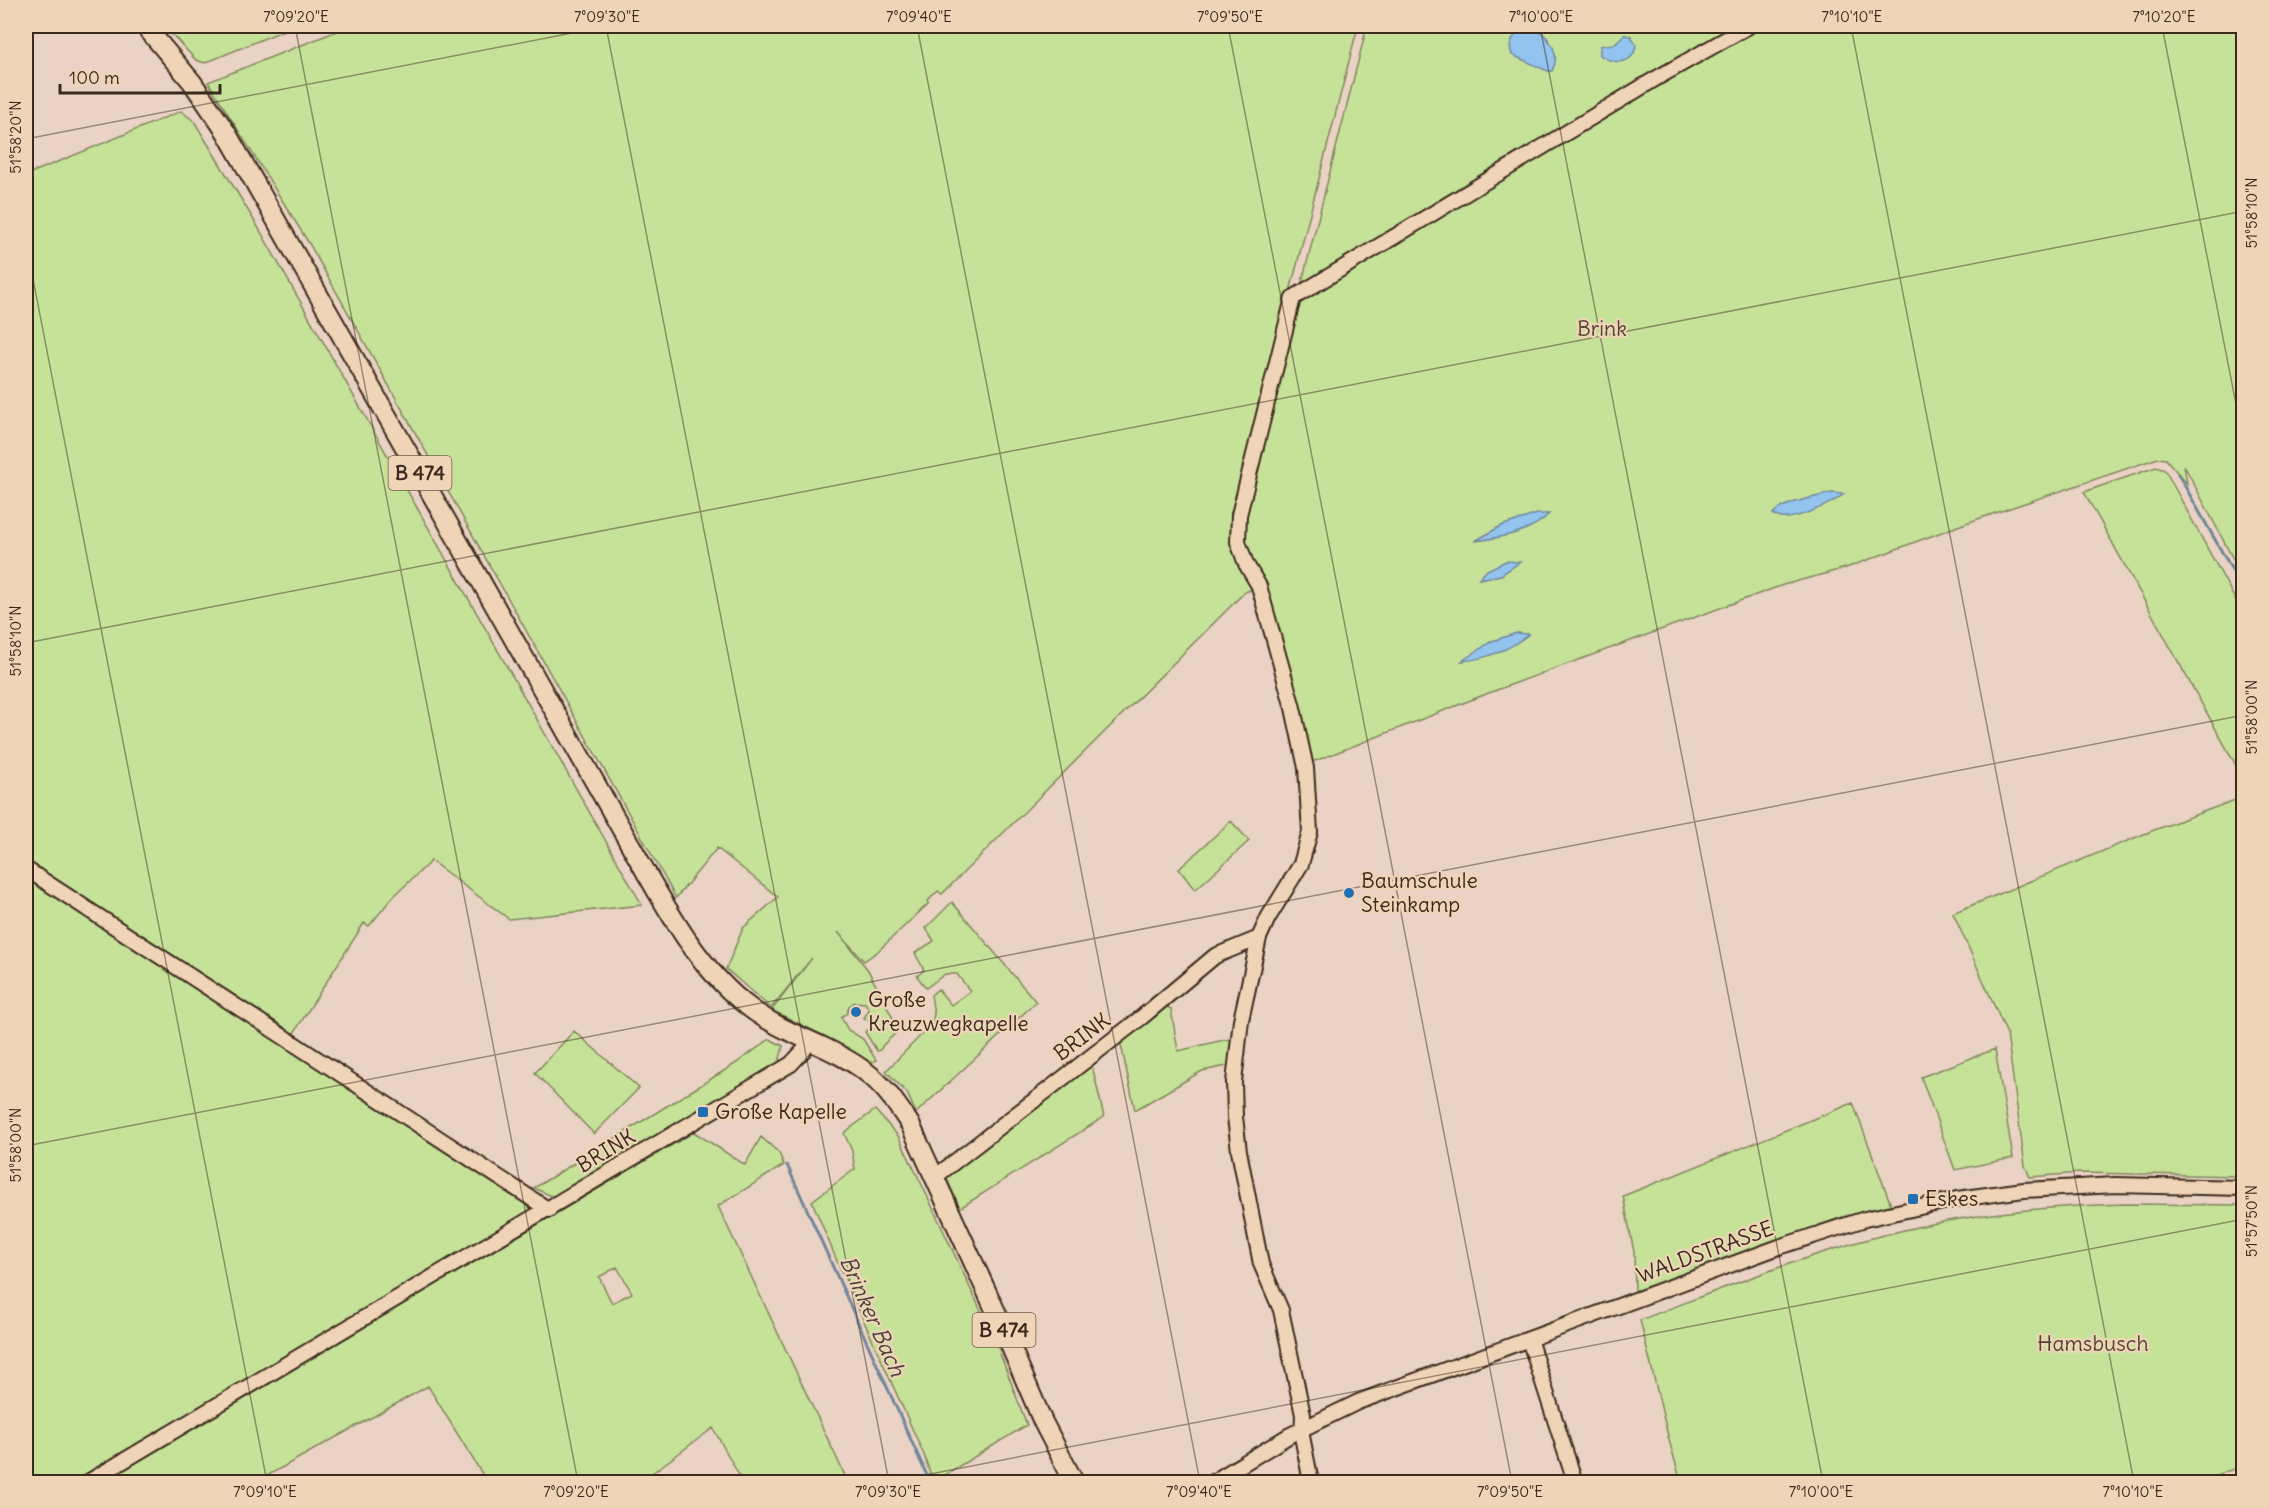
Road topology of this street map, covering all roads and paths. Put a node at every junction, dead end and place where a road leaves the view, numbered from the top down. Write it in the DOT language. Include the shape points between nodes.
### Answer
graph roads {
  1 [pos="145,26"];
  2 [pos="1749,26"];
  3 [pos="26,868"];
  4 [pos="1259,938"];
  5 [pos="808,1041"];
  6 [pos="935,1177"];
  7 [pos="2244,1188"];
  8 [pos="549,1210"];
  9 [pos="1529,1339"];
  10 [pos="1303,1428"];
  11 [pos="88,1482"];
  12 [pos="1074,1482"];
  13 [pos="1213,1482"];
  14 [pos="1311,1482"];
  15 [pos="1575,1482"];
  1 -- 5 [label="main road, B 474" via="192,82 231,141 681,930 711,971 751,1009"];
  2 -- 4 [label="street" via="1293,298 1239,515 1238,542 1245,564 1259,586 1293,708 1306,768 1310,831 1301,864"];
  3 -- 8 [label="street"];
  4 -- 6 [label="street, BRINK" via="1215,956"];
  4 -- 10 [label="street" via="1241,1020 1234,1082 1235,1117 1261,1264 1281,1310"];
  5 -- 6 [label="main road, B 474" via="858,1066 885,1089 910,1124"];
  5 -- 8 [label="street, BRINK" via="791,1064"];
  6 -- 12 [label="main road, B 474" via="1043,1422"];
  7 -- 9 [label="street, WALDSTRASSE" via="2070,1186 1914,1207 1779,1247"];
  8 -- 11 [label="street, BRINK"];
  9 -- 10 [label="street, WALDSTRASSE" via="1358,1402"];
  9 -- 15 [label="street"];
  10 -- 13 [label="street, WALDSTRASSE"];
  10 -- 14 [label="street"];
}
